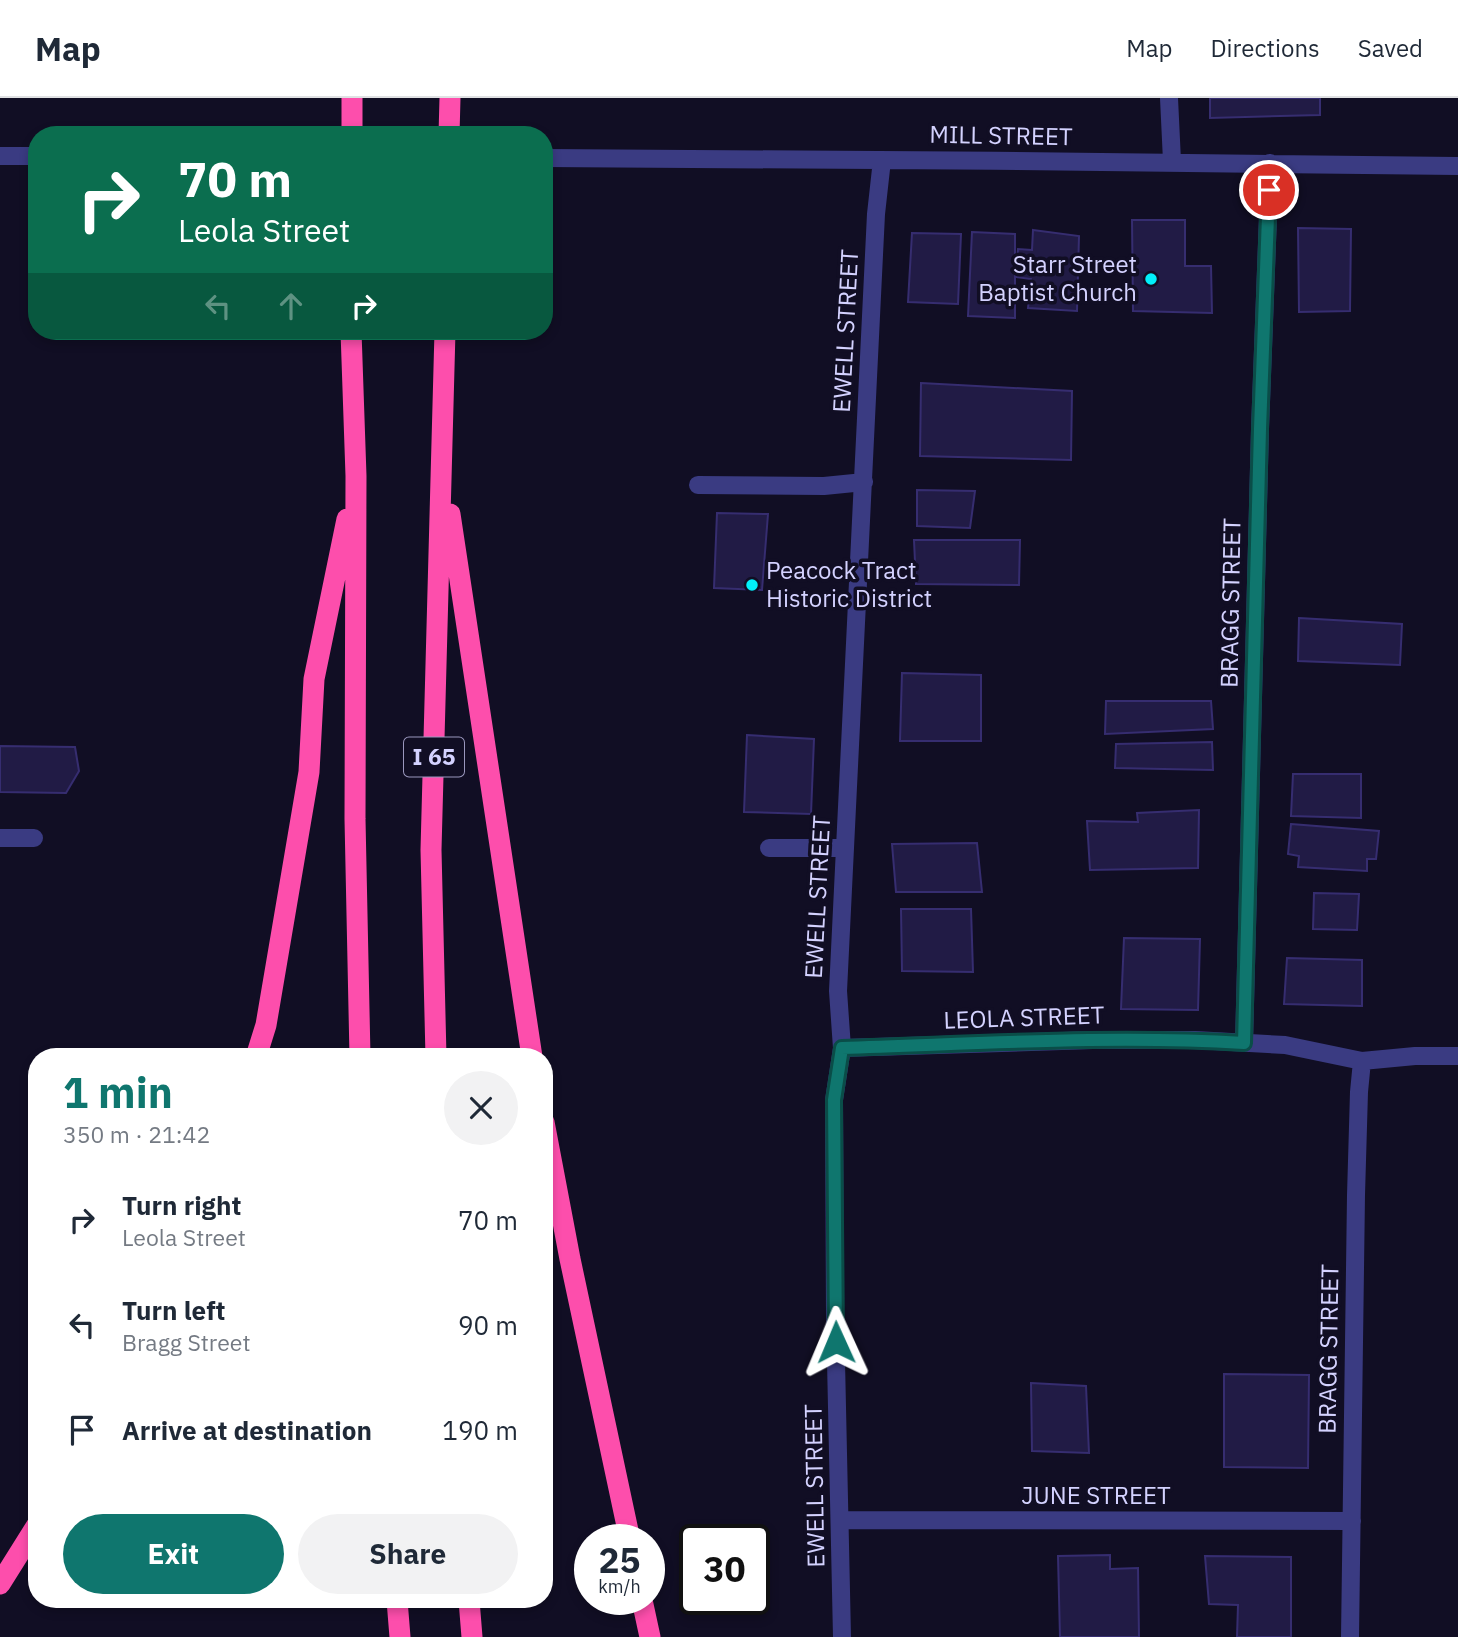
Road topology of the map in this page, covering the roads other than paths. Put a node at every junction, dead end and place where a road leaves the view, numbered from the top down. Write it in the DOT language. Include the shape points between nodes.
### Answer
graph roads {
  1 [pos="352,98"];
  2 [pos="450,98"];
  3 [pos="1169,98"];
  4 [pos="352,126"];
  5 [pos="449,126"];
  6 [pos="0,156"];
  7 [pos="28,156"];
  8 [pos="553,158"];
  9 [pos="882,160"];
  10 [pos="1172,161"];
  11 [pos="1270,163"];
  12 [pos="1458,166"];
  13 [pos="351,340"];
  14 [pos="445,340"];
  15 [pos="442,457"];
  16 [pos="356,476"];
  17 [pos="864,482"];
  18 [pos="698,485"];
  19 [pos="0,838"];
  20 [pos="34,838"];
  21 [pos="769,848"];
  22 [pos="844,848"];
  23 [pos="1244,1043"];
  24 [pos="259,1048"];
  25 [pos="360,1048"];
  26 [pos="436,1048"];
  27 [pos="531,1048"];
  28 [pos="842,1048"];
  29 [pos="1458,1056"];
  30 [pos="1362,1061"];
  31 [pos="553,1169"];
  32 [pos="841,1520"];
  33 [pos="1352,1521"];
  34 [pos="627,1524"];
  35 [pos="28,1539"];
  36 [pos="0,1584"];
  37 [pos="398,1608"];
  38 [pos="470,1608"];
  39 [pos="645,1615"];
  40 [pos="400,1637"];
  41 [pos="472,1637"];
  42 [pos="650,1637"];
  43 [pos="842,1637"];
  44 [pos="1350,1637"];
  1 -- 4 [label="highway"];
  2 -- 5 [label="highway"];
  3 -- 10 [label="street"];
  6 -- 7 [label="street"];
  8 -- 9 [label="street, MILL STREET"];
  9 -- 10 [label="street, MILL STREET"];
  9 -- 17 [label="street, EWELL STREET"];
  10 -- 11 [label="street, MILL STREET"];
  11 -- 12 [label="street, MILL STREET"];
  11 -- 23 [label="street, BRAGG STREET"];
  13 -- 16 [label="highway"];
  14 -- 15 [label="highway, I 65"];
  15 -- 26 [label="highway, I 65" via="431,850"];
  15 -- 27 [label="highway"];
  16 -- 24 [label="highway" via="314,679 309,772"];
  16 -- 25 [label="highway"];
  17 -- 18 [label="street"];
  17 -- 22 [label="street, EWELL STREET"];
  19 -- 20 [label="street"];
  21 -- 22 [label="street"];
  22 -- 28 [label="street, EWELL STREET" via="838,991"];
  23 -- 28 [label="street, LEOLA STREET" via="1093,1040"];
  23 -- 30 [label="street, LEOLA STREET" via="1286,1045"];
  28 -- 32 [label="street, EWELL STREET" via="834,1100"];
  29 -- 30 [label="street, LEOLA STREET"];
  30 -- 33 [label="street, BRAGG STREET"];
  31 -- 34 [label="highway"];
  32 -- 33 [label="street, JUNE STREET"];
  32 -- 43 [label="street, EWELL STREET"];
  33 -- 44 [label="street, BRAGG STREET"];
  35 -- 36 [label="highway"];
  37 -- 40 [label="highway"];
  38 -- 41 [label="highway"];
  39 -- 42 [label="highway"];
}
